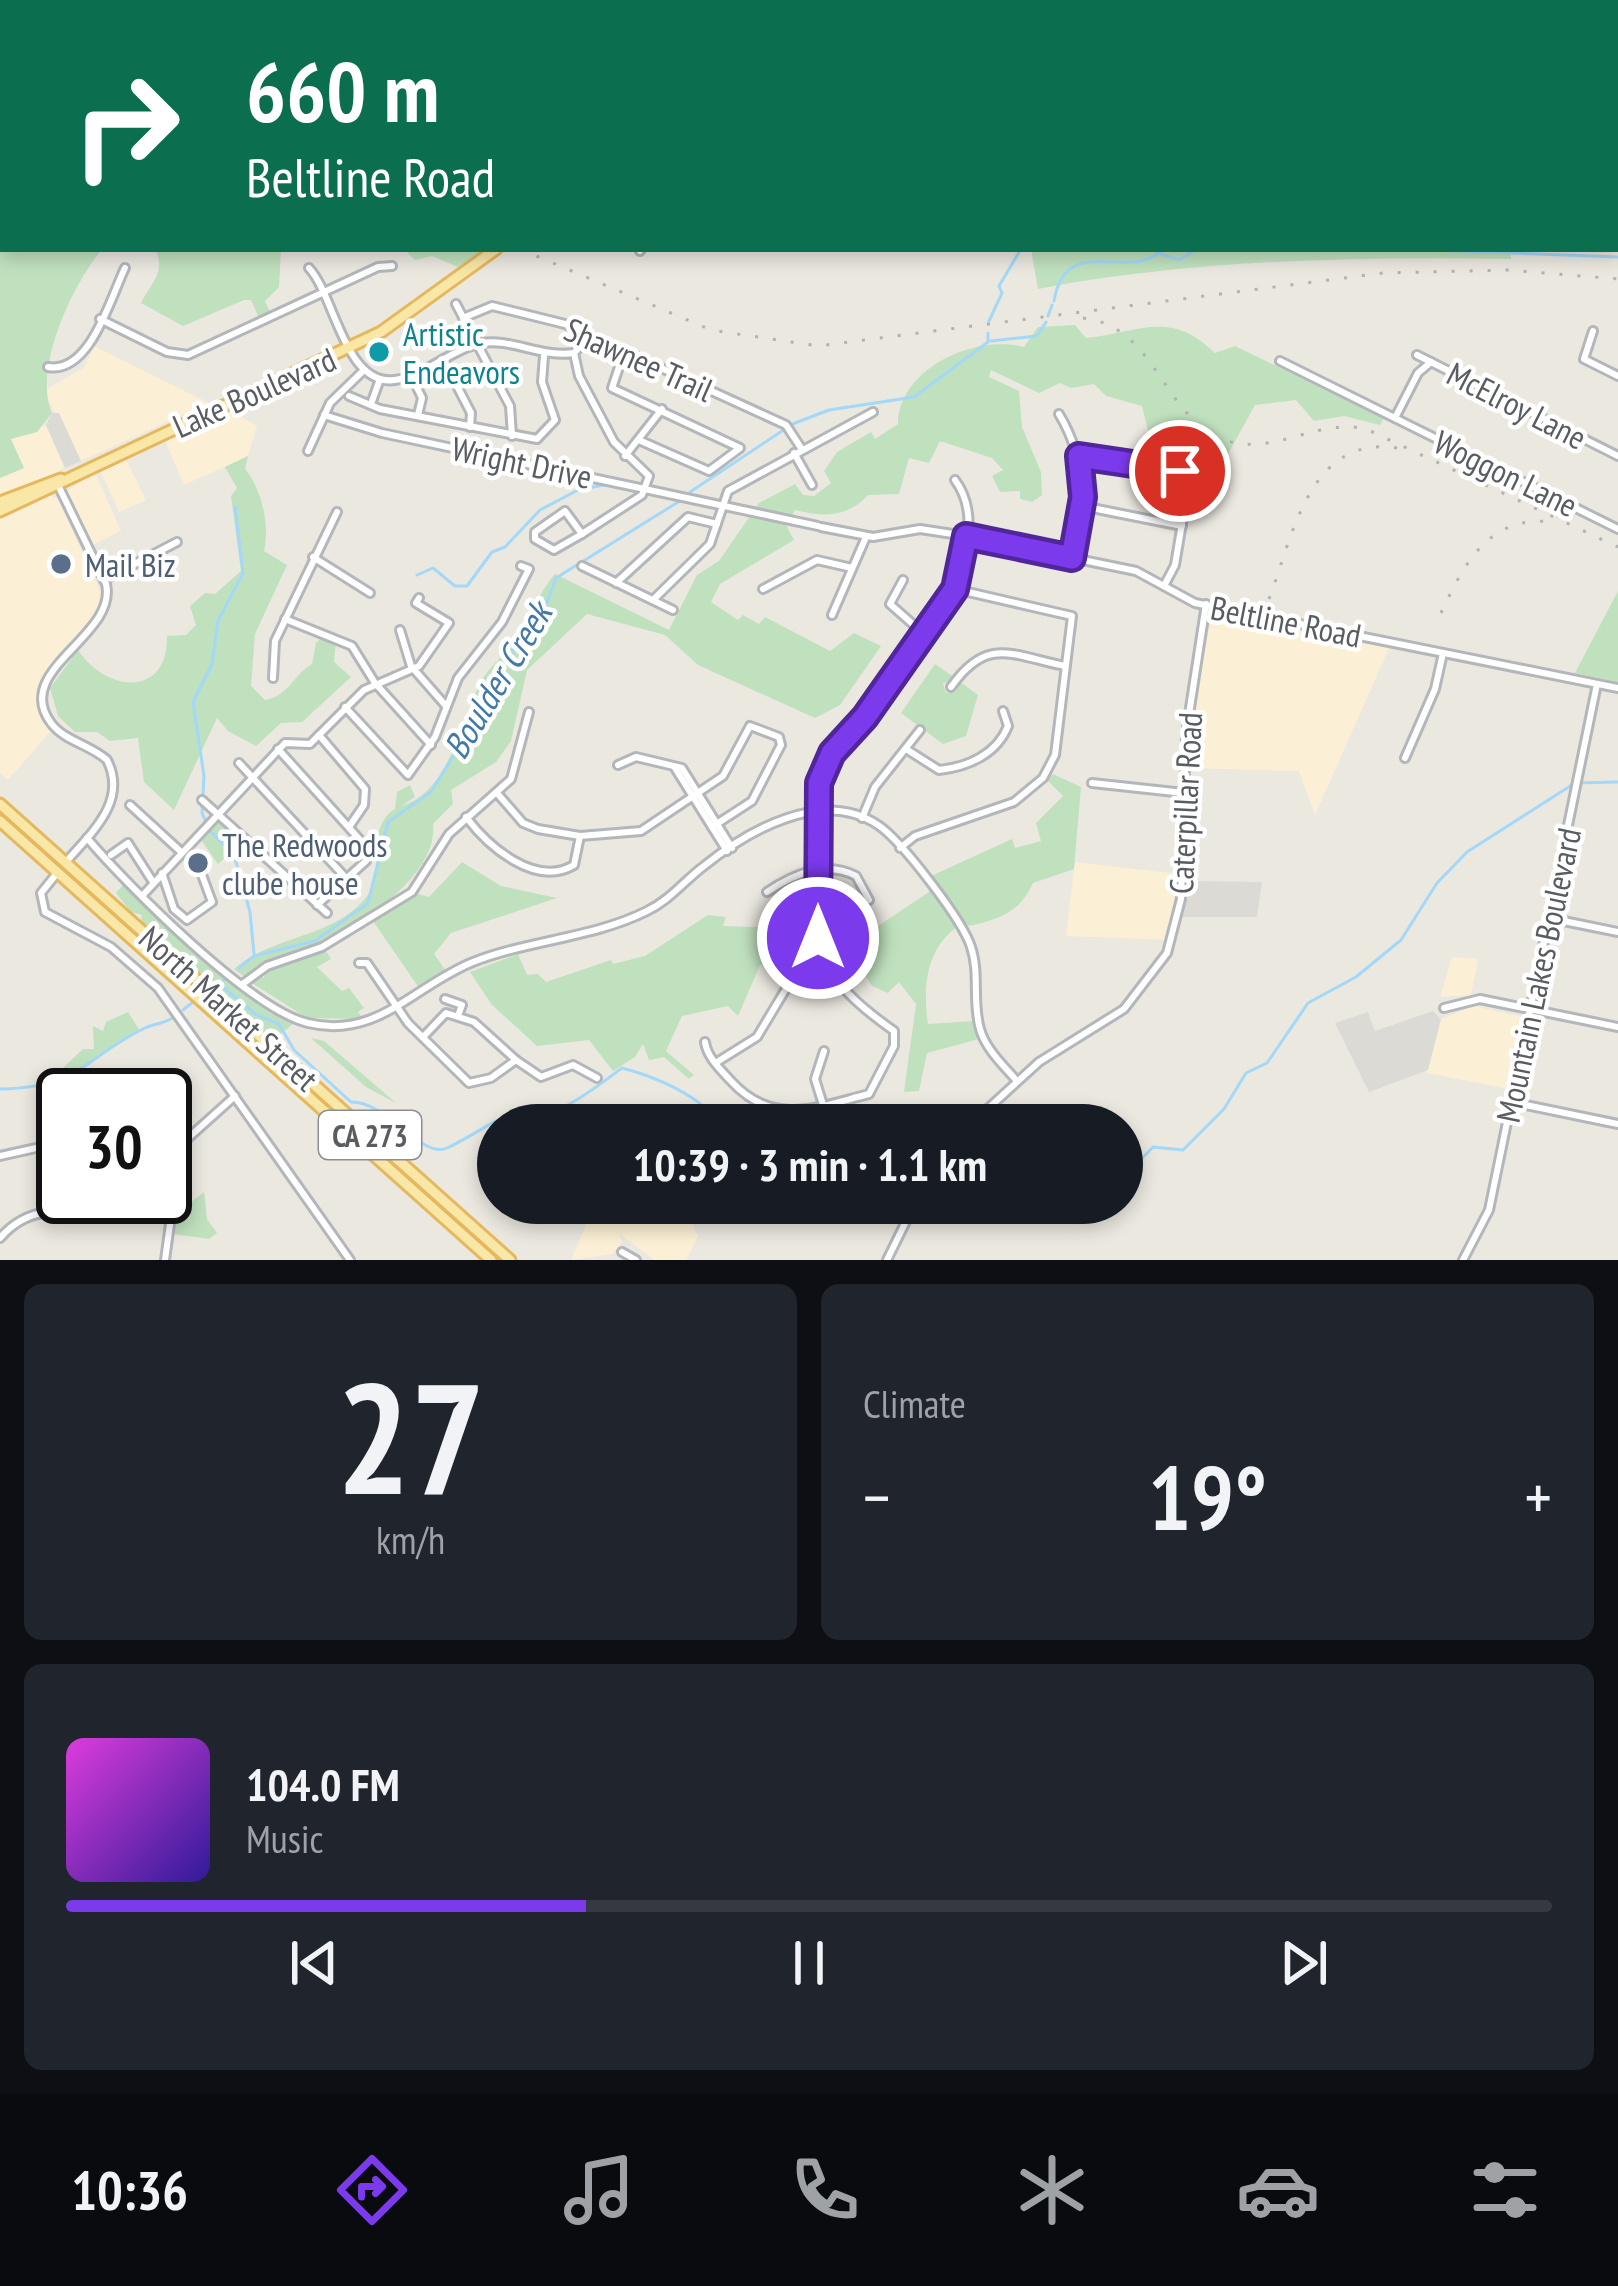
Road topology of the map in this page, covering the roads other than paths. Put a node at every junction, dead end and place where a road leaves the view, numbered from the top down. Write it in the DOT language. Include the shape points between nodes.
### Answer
graph roads {
  1 [pos="493,252"];
  2 [pos="392,266"];
  3 [pos="125,268"];
  4 [pos="309,268"];
  5 [pos="324,290"];
  6 [pos="456,304"];
  7 [pos="463,318"];
  8 [pos="100,319"];
  9 [pos="1592,331"];
  10 [pos="590,336"];
  11 [pos="476,345"];
  12 [pos="350,349"];
  13 [pos="624,352"];
  14 [pos="574,353"];
  15 [pos="1417,355"];
  16 [pos="544,356"];
  17 [pos="442,358"];
  18 [pos="1280,361"];
  19 [pos="1431,362"];
  20 [pos="48,367"];
  21 [pos="364,370"];
  22 [pos="410,375"];
  23 [pos="1618,376"];
  24 [pos="380,379"];
  25 [pos="349,396"];
  26 [pos="370,405"];
  27 [pos="662,410"];
  28 [pos="873,412"];
  29 [pos="1059,414"];
  30 [pos="323,415"];
  31 [pos="418,415"];
  32 [pos="1395,418"];
  33 [pos="470,427"];
  34 [pos="512,436"];
  35 [pos="641,441"];
  36 [pos="797,450"];
  37 [pos="308,451"];
  38 [pos="625,456"];
  39 [pos="1079,456"];
  40 [pos="1618,456"];
  41 [pos="58,480"];
  42 [pos="955,480"];
  43 [pos="812,484"];
  44 [pos="647,487"];
  45 [pos="722,502"];
  46 [pos="1082,506"];
  47 [pos="1,507"];
  48 [pos="338,512"];
  49 [pos="717,524"];
  50 [pos="819,526"];
  51 [pos="1182,526"];
  52 [pos="1618,530"];
  53 [pos="582,534"];
  54 [pos="966,536"];
  55 [pos="866,537"];
  56 [pos="175,543"];
  57 [pos="314,557"];
  58 [pos="1072,558"];
  59 [pos="521,566"];
  60 [pos="582,566"];
  61 [pos="852,568"];
  62 [pos="104,580"];
  63 [pos="903,580"];
  64 [pos="616,583"];
  65 [pos="1164,586"];
  66 [pos="764,589"];
  67 [pos="955,589"];
  68 [pos="370,593"];
  69 [pos="419,598"];
  70 [pos="653,600"];
  71 [pos="1206,604"];
  72 [pos="673,610"];
  73 [pos="832,615"];
  74 [pos="285,619"];
  75 [pos="400,630"];
  76 [pos="924,634"];
  77 [pos="1443,652"];
  78 [pos="1065,666"];
  79 [pos="414,670"];
  80 [pos="273,678"];
  81 [pos="375,683"];
  82 [pos="1597,684"];
  83 [pos="951,687"];
  84 [pos="1618,688"];
  85 [pos="446,706"];
  86 [pos="345,707"];
  87 [pos="529,712"];
  88 [pos="1003,712"];
  89 [pos="920,730"];
  90 [pos="319,735"];
  91 [pos="430,745"];
  92 [pos="278,749"];
  93 [pos="906,749"];
  94 [pos="1405,758"];
  95 [pos="239,763"];
  96 [pos="618,765"];
  97 [pos="251,776"];
  98 [pos="1092,783"];
  99 [pos="497,793"];
  100 [pos="696,793"];
  101 [pos="1184,793"];
  102 [pos="202,800"];
  103 [pos="0,804"];
  104 [pos="130,805"];
  105 [pos="818,811"];
  106 [pos="215,814"];
  107 [pos="358,816"];
  108 [pos="466,817"];
  109 [pos="862,818"];
  110 [pos="0,820"];
  111 [pos="715,825"];
  112 [pos="349,827"];
  113 [pos="357,836"];
  114 [pos="580,836"];
  115 [pos="87,838"];
  116 [pos="900,848"];
  117 [pos="179,850"];
  118 [pos="730,850"];
  119 [pos="111,855"];
  120 [pos="66,862"];
  121 [pos="818,869"];
  122 [pos="162,871"];
  123 [pos="57,872"];
  124 [pos="202,875"];
  125 [pos="346,878"];
  126 [pos="152,882"];
  127 [pos="767,892"];
  128 [pos="142,896"];
  129 [pos="869,900"];
  130 [pos="317,904"];
  131 [pos="327,913"];
  132 [pos="1549,918"];
  133 [pos="1618,932"];
  134 [pos="359,963"];
  135 [pos="828,966"];
  136 [pos="244,983"];
  137 [pos="445,999"];
  138 [pos="398,1008"];
  139 [pos="1444,1008"];
  140 [pos="1530,1010"];
  141 [pos="459,1013"];
  142 [pos="1618,1027"];
  143 [pos="425,1035"];
  144 [pos="705,1042"];
  145 [pos="824,1051"];
  146 [pos="517,1060"];
  147 [pos="716,1062"];
  148 [pos="597,1078"];
  149 [pos="1016,1080"];
  150 [pos="235,1096"];
  151 [pos="1511,1102"];
  152 [pos="761,1104"];
  153 [pos="823,1104"];
  154 [pos="835,1104"];
  155 [pos="991,1104"];
  156 [pos="1618,1124"];
  157 [pos="192,1135"];
  158 [pos="36,1148"];
  159 [pos="0,1156"];
  160 [pos="36,1214"];
  161 [pos="170,1224"];
  162 [pos="905,1224"];
  163 [pos="0,1238"];
  164 [pos="622,1252"];
  165 [pos="165,1260"];
  166 [pos="350,1260"];
  167 [pos="490,1260"];
  168 [pos="511,1260"];
  169 [pos="637,1260"];
  170 [pos="887,1260"];
  171 [pos="1463,1260"];
  1 -- 12 [label="main road, Lake Boulevard"];
  2 -- 5 [label="street"];
  3 -- 8 [label="street"];
  4 -- 5 [label="street"];
  5 -- 8 [label="street" via="185,356"];
  5 -- 12 [label="street"];
  6 -- 7 [label="street"];
  7 -- 10 [label="street, Shawnee Trail" via="492,306"];
  7 -- 11 [label="street"];
  8 -- 20 [label="street" via="76,361"];
  9 -- 23 [label="street" via="1584,359"];
  10 -- 13 [label="street, Shawnee Trail"];
  10 -- 14 [label="street"];
  11 -- 16 [label="street"];
  11 -- 17 [label="street"];
  11 -- 34 [label="street" via="510,406"];
  12 -- 21 [label="street"];
  12 -- 41 [label="main road, Lake Boulevard"];
  13 -- 27 [label="street" via="612,388"];
  13 -- 36 [label="street, Shawnee Trail" via="786,425"];
  14 -- 16 [label="street"];
  14 -- 38 [label="street"];
  15 -- 19 [label="street, McElroy Lane"];
  16 -- 34 [label="street" via="552,428 537,439"];
  17 -- 22 [label="street"];
  17 -- 33 [label="street" via="471,413"];
  18 -- 32 [label="street, Woggon Lane"];
  19 -- 32 [label="street, Woggon Lane"];
  19 -- 40 [label="street, McElroy Lane"];
  21 -- 24 [label="street"];
  21 -- 30 [label="street"];
  22 -- 24 [label="street"];
  22 -- 31 [label="street" via="422,398"];
  24 -- 26 [label="street"];
  25 -- 26 [label="street"];
  26 -- 31 [label="street"];
  27 -- 35 [label="street"];
  27 -- 35 [label="street" via="738,444 738,452 707,470"];
  28 -- 36 [label="street"];
  29 -- 39 [label="street"];
  30 -- 37 [label="street"];
  30 -- 44 [label="street, Wright Drive"];
  31 -- 33 [label="street"];
  32 -- 52 [label="street, Woggon Lane"];
  33 -- 34 [label="street"];
  35 -- 38 [label="street"];
  36 -- 43 [label="street"];
  36 -- 45 [label="street"];
  38 -- 44 [label="street" via="648,471"];
  39 -- 46 [label="street"];
  39 -- 51 [label="street" via="1188,475 1193,484"];
  41 -- 47 [label="main road, Lake Boulevard"];
  41 -- 47 [label="main road, Lake Boulevard"];
  41 -- 62 [label="street"];
  42 -- 54 [label="street" via="968,502"];
  44 -- 45 [label="street, Wright Drive"];
  44 -- 53 [label="street"];
  45 -- 49 [label="street"];
  45 -- 50 [label="street, Wright Drive"];
  46 -- 51 [label="street"];
  46 -- 58 [label="street"];
  48 -- 57 [label="street"];
  49 -- 64 [label="street" via="686,518"];
  49 -- 70 [label="street" via="710,544"];
  50 -- 55 [label="street, Beltline Road"];
  51 -- 65 [label="street"];
  53 -- 53 [label="street" via="557,550 533,536 565,511"];
  54 -- 55 [label="street, Beltline Road" via="920,529"];
  54 -- 58 [label="street, Beltline Road"];
  54 -- 67 [label="street"];
  55 -- 61 [label="street"];
  56 -- 62 [label="street"];
  57 -- 68 [label="street"];
  57 -- 74 [label="street"];
  58 -- 65 [label="street, Beltline Road" via="1136,571"];
  59 -- 85 [label="street" via="529,569 507,614 464,667"];
  60 -- 64 [label="street"];
  61 -- 66 [label="street" via="817,560"];
  61 -- 73 [label="street"];
  62 -- 115 [label="street" via="106,609 50,675 43,695 54,728 99,752 114,776 112,804"];
  63 -- 76 [label="street" via="890,604"];
  64 -- 70 [label="street"];
  65 -- 71 [label="street, Beltline Road"];
  67 -- 76 [label="street"];
  67 -- 78 [label="street" via="1070,614"];
  69 -- 79 [label="street" via="449,625"];
  70 -- 72 [label="street"];
  71 -- 77 [label="street, Beltline Road"];
  71 -- 101 [label="street, Caterpillar Road"];
  74 -- 80 [label="street" via="270,658"];
  74 -- 81 [label="street" via="348,643"];
  75 -- 79 [label="street"];
  76 -- 105 [label="street" via="832,753 816,792"];
  77 -- 82 [label="street, Beltline Road"];
  77 -- 94 [label="street"];
  78 -- 83 [label="street" via="987,652"];
  78 -- 116 [label="street" via="1055,755 1043,778 1014,802"];
  79 -- 81 [label="street"];
  79 -- 85 [label="street"];
  81 -- 86 [label="street"];
  81 -- 91 [label="street"];
  82 -- 84 [label="street, Beltline Road"];
  82 -- 132 [label="street, Mountain Lakes Boulevard"];
  85 -- 91 [label="street"];
  86 -- 90 [label="street"];
  86 -- 91 [label="street" via="408,775"];
  87 -- 99 [label="street" via="515,771"];
  88 -- 93 [label="street" via="1004,736 969,763 936,769"];
  89 -- 93 [label="street"];
  90 -- 92 [label="street"];
  90 -- 107 [label="street" via="366,795"];
  92 -- 97 [label="street"];
  92 -- 112 [label="street"];
  93 -- 109 [label="street" via="872,791"];
  95 -- 97 [label="street"];
  96 -- 100 [label="street" via="640,758 674,766"];
  97 -- 106 [label="street"];
  97 -- 125 [label="street"];
  98 -- 101 [label="street"];
  99 -- 108 [label="street"];
  99 -- 114 [label="street" via="528,826"];
  100 -- 111 [label="street"];
  100 -- 111 [label="street" via="729,770 750,726 780,739 758,793"];
  100 -- 114 [label="street" via="643,830"];
  101 -- 149 [label="street, Caterpillar Road" via="1179,916 1159,968 1124,1009"];
  102 -- 106 [label="street"];
  103 -- 120 [label="main road, North Market Street / CA 273"];
  104 -- 117 [label="street"];
  105 -- 109 [label="street"];
  105 -- 118 [label="street" via="783,819"];
  105 -- 121 [label="street"];
  106 -- 117 [label="street"];
  106 -- 130 [label="street"];
  107 -- 112 [label="street"];
  107 -- 113 [label="street"];
  108 -- 114 [label="street" via="502,855 555,871 574,865"];
  108 -- 136 [label="street" via="412,892"];
  109 -- 116 [label="street"];
  110 -- 123 [label="main road, North Market Street / CA 273"];
  111 -- 118 [label="street"];
  112 -- 113 [label="street"];
  113 -- 125 [label="street" via="368,860"];
  115 -- 120 [label="street"];
  115 -- 128 [label="street"];
  116 -- 149 [label="street" via="967,936 981,1033"];
  117 -- 122 [label="street"];
  118 -- 138 [label="street" via="645,912 477,961"];
  119 -- 126 [label="street" via="123,842 132,846"];
  120 -- 123 [label="street"];
  120 -- 168 [label="main road, North Market Street / CA 273"];
  121 -- 127 [label="street"];
  121 -- 129 [label="street" via="854,874"];
  121 -- 135 [label="street" via="816,927"];
  122 -- 124 [label="street" via="174,909 188,920 212,902"];
  122 -- 126 [label="street"];
  123 -- 150 [label="street" via="41,892 45,912 110,947 158,988"];
  123 -- 167 [label="main road, North Market Street / CA 273"];
  125 -- 130 [label="street"];
  126 -- 128 [label="street"];
  128 -- 136 [label="street"];
  130 -- 131 [label="street"];
  132 -- 133 [label="street"];
  132 -- 140 [label="street, Mountain Lakes Boulevard"];
  134 -- 138 [label="street" via="368,964"];
  135 -- 147 [label="street" via="787,987 758,1037"];
  135 -- 154 [label="street" via="850,998 896,1037 872,1091"];
  136 -- 138 [label="street" via="285,1014 314,1024 358,1025"];
  137 -- 141 [label="street" via="462,1005"];
  138 -- 143 [label="street"];
  139 -- 140 [label="street" via="1480,999"];
  140 -- 142 [label="street"];
  140 -- 151 [label="street, Mountain Lakes Boulevard"];
  141 -- 143 [label="street" via="446,1012"];
  141 -- 146 [label="street"];
  143 -- 146 [label="street" via="469,1083"];
  144 -- 147 [label="street"];
  145 -- 153 [label="street" via="815,1079"];
  146 -- 148 [label="street" via="541,1077 573,1065"];
  147 -- 152 [label="street"];
  149 -- 155 [label="street, Caterpillar Road"];
  150 -- 157 [label="street"];
  150 -- 166 [label="street"];
  151 -- 156 [label="street"];
  151 -- 171 [label="street, Mountain Lakes Boulevard" via="1487,1218"];
  158 -- 159 [label="street"];
  160 -- 163 [label="street"];
  161 -- 165 [label="street"];
  162 -- 170 [label="street"];
  164 -- 169 [label="street"];
}
